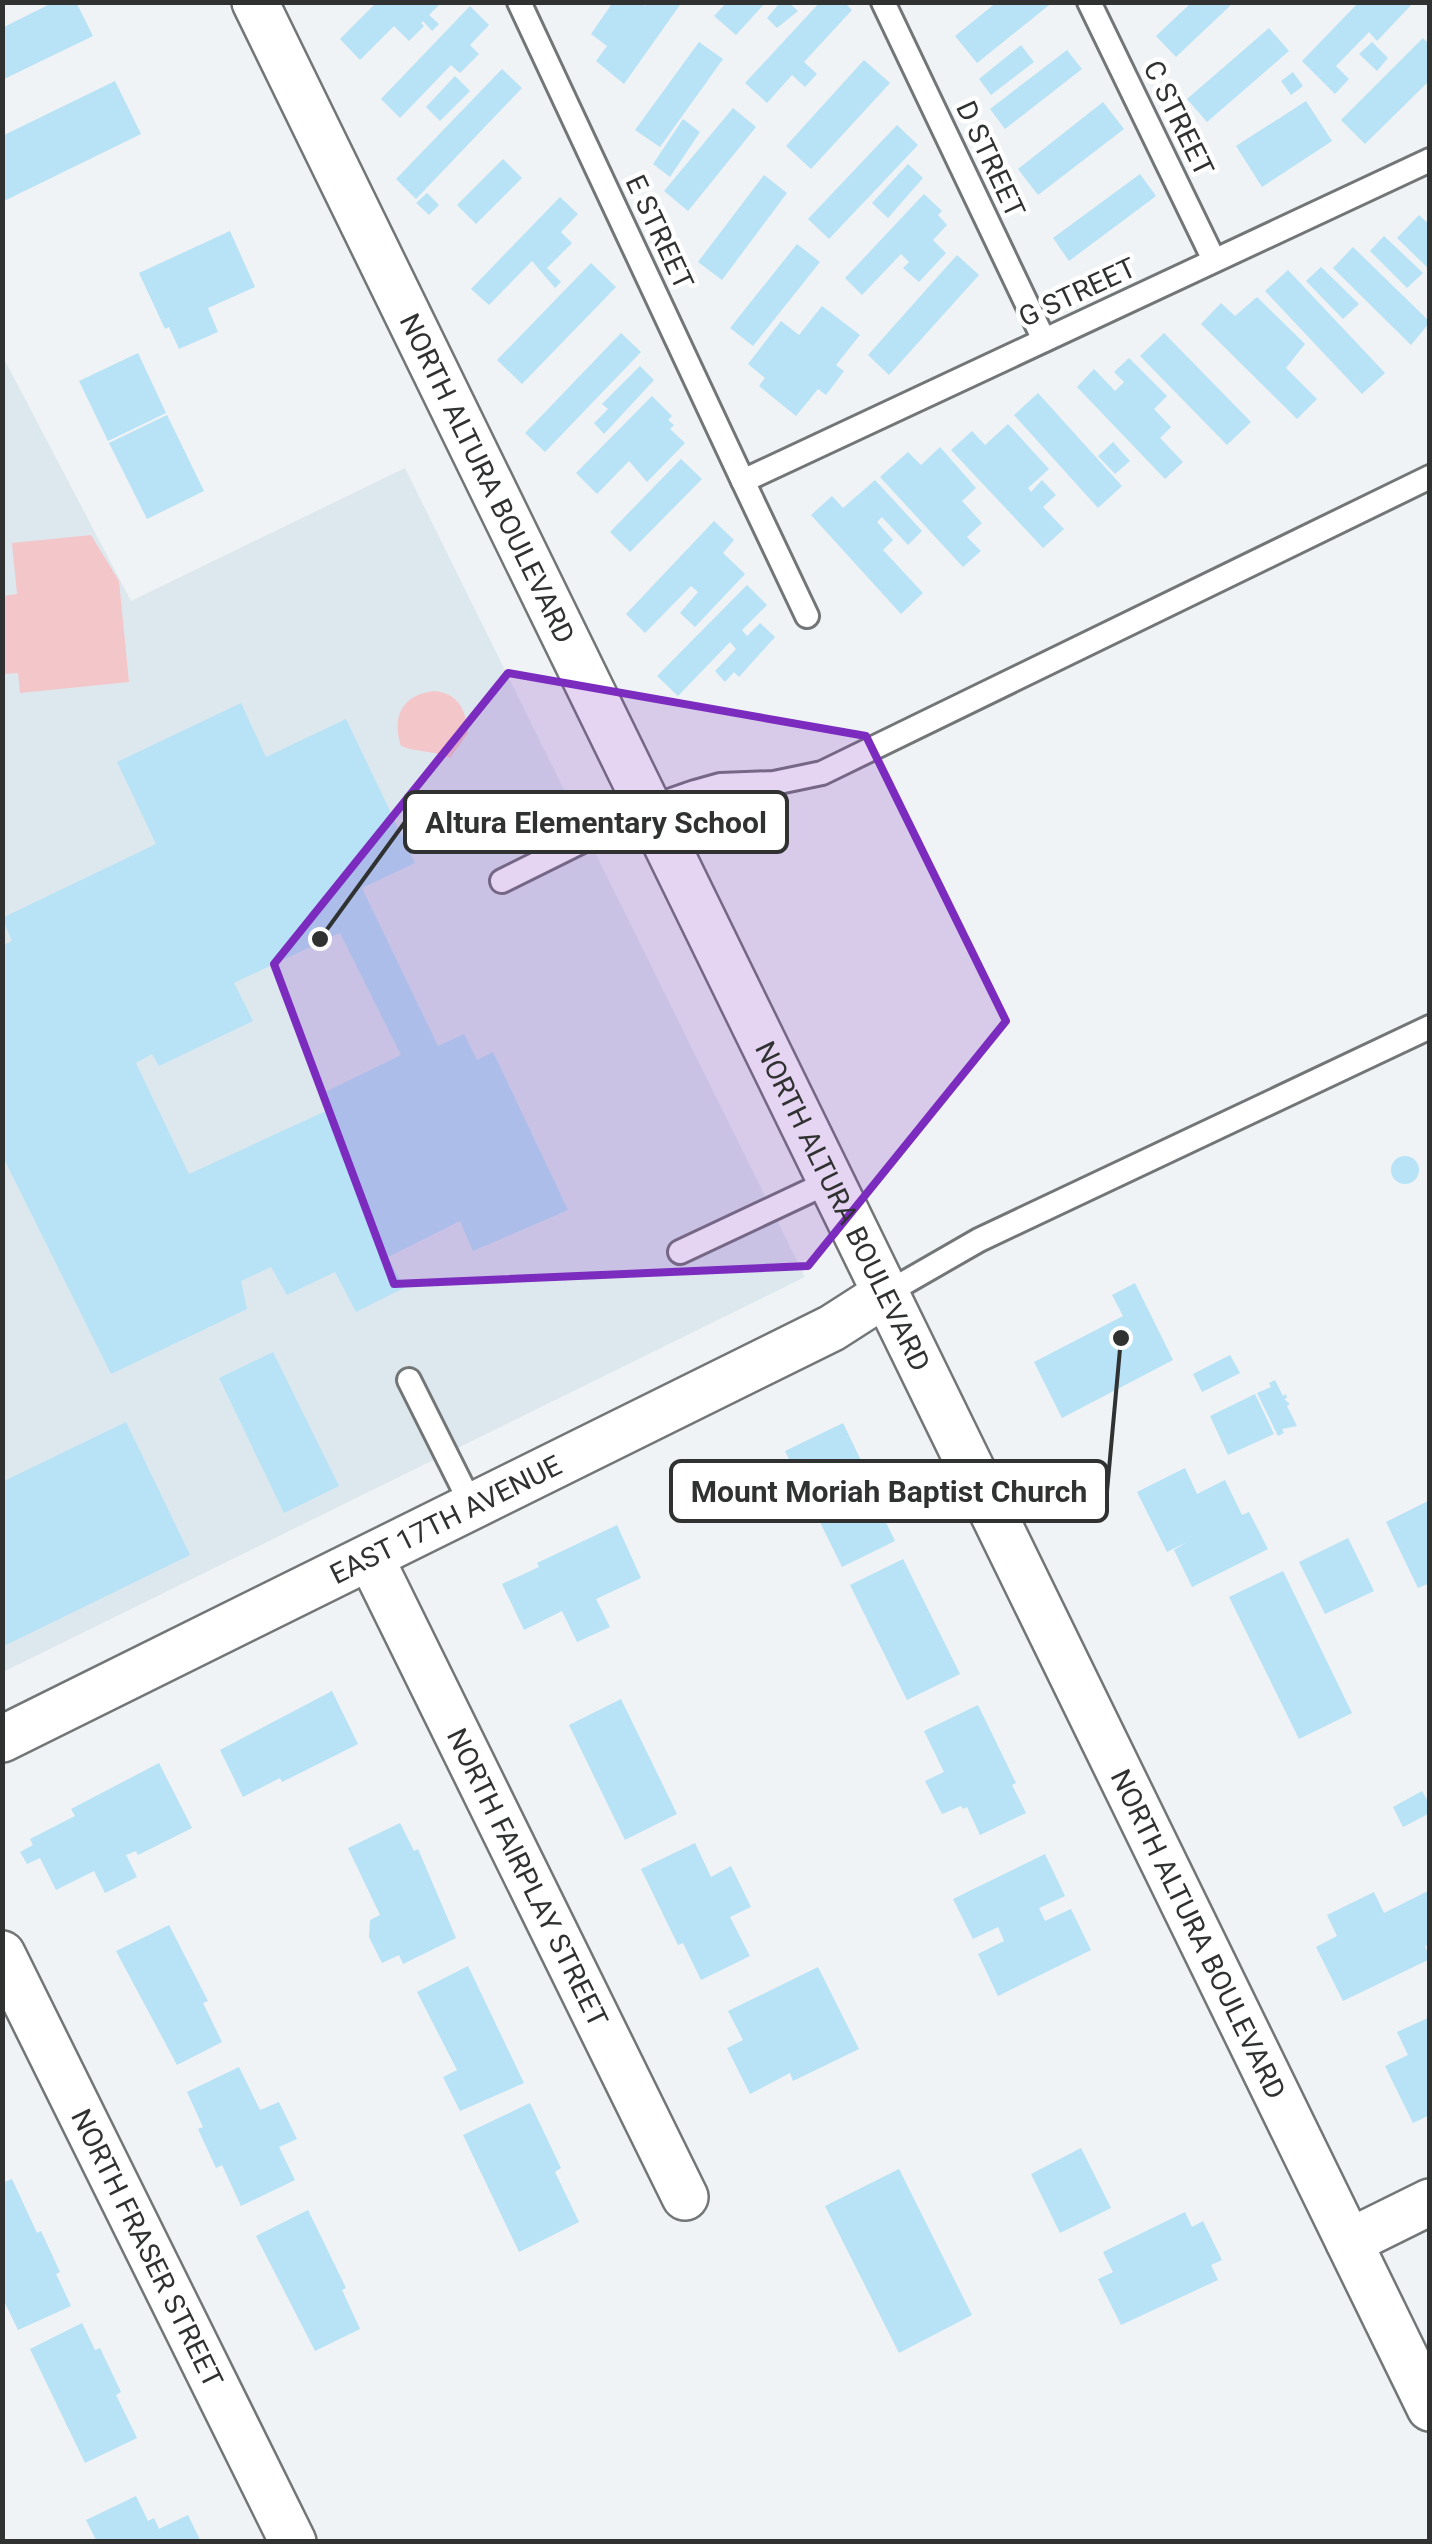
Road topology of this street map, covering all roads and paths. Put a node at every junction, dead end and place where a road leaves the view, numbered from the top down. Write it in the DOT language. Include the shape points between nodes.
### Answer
graph roads {
  1 [pos="255,2"];
  2 [pos="519,2"];
  3 [pos="883,2"];
  4 [pos="1089,2"];
  5 [pos="1430,160"];
  6 [pos="1214,260"];
  7 [pos="1044,340"];
  8 [pos="1430,477"];
  9 [pos="746,479"];
  10 [pos="807,616"];
  11 [pos="648,808"];
  12 [pos="502,881"];
  13 [pos="1430,1027"];
  14 [pos="831,1181"];
  15 [pos="680,1252"];
  16 [pos="885,1294"];
  17 [pos="409,1380"];
  18 [pos="473,1508"];
  19 [pos="371,1559"];
  20 [pos="2,1740"];
  21 [pos="2,1954"];
  22 [pos="684,2197"];
  23 [pos="1430,2202"];
  24 [pos="1348,2242"];
  25 [pos="1430,2408"];
  26 [pos="293,2542"];
  1 -- 11 [label="street, NORTH ALTURA BOULEVARD"];
  2 -- 9 [label="lane, E STREET"];
  3 -- 7 [label="lane, D STREET"];
  4 -- 6 [label="lane, C STREET"];
  5 -- 6 [label="lane, G STREET"];
  6 -- 7 [label="lane, G STREET"];
  7 -- 9 [label="lane, G STREET"];
  8 -- 11 [label="lane" via="822,773 720,785"];
  9 -- 10 [label="lane, E STREET"];
  11 -- 12 [label="lane"];
  11 -- 14 [label="street, NORTH ALTURA BOULEVARD"];
  13 -- 16 [label="lane" via="978,1240"];
  14 -- 15 [label="lane"];
  14 -- 16 [label="street, NORTH ALTURA BOULEVARD"];
  16 -- 18 [label="street, EAST 17TH AVENUE" via="832,1328"];
  16 -- 24 [label="street, NORTH ALTURA BOULEVARD"];
  17 -- 18 [label="lane"];
  18 -- 19 [label="street, EAST 17TH AVENUE"];
  19 -- 20 [label="street, EAST 17TH AVENUE"];
  19 -- 22 [label="street, NORTH FAIRPLAY STREET"];
  21 -- 26 [label="street, NORTH FRASER STREET"];
  23 -- 24 [label="street"];
  24 -- 25 [label="street, NORTH ALTURA BOULEVARD"];
}
